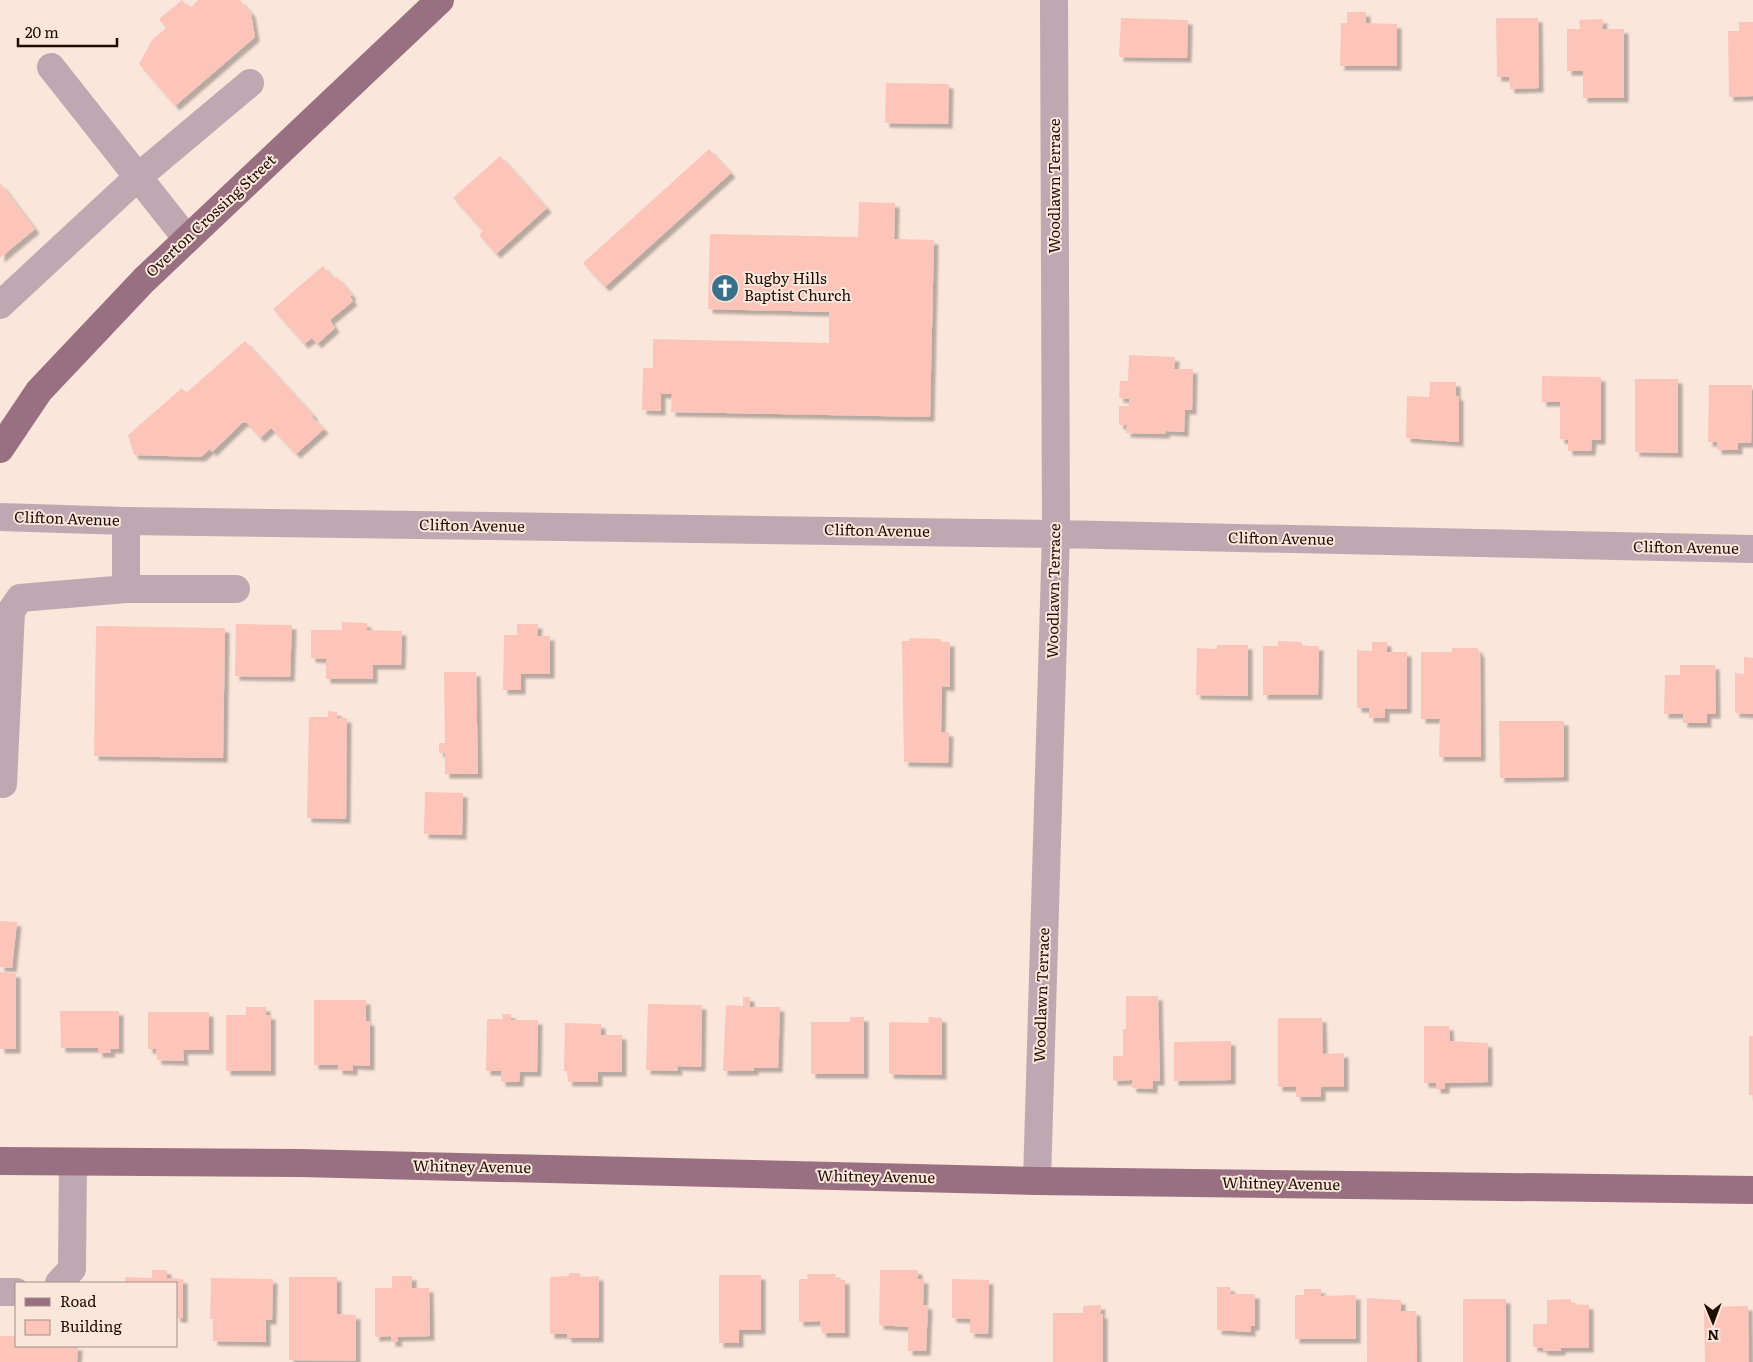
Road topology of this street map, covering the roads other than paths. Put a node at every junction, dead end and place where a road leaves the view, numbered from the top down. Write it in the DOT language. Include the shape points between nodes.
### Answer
graph roads {
  1 [pos="440,0"];
  2 [pos="1054,0"];
  3 [pos="52,67"];
  4 [pos="250,84"];
  5 [pos="138,177"];
  6 [pos="187,239"];
  7 [pos="0,306"];
  8 [pos="0,449"];
  9 [pos="0,517"];
  10 [pos="126,521"];
  11 [pos="1056,534"];
  12 [pos="1753,549"];
  13 [pos="126,589"];
  14 [pos="236,589"];
  15 [pos="3,784"];
  16 [pos="0,1161"];
  17 [pos="73,1162"];
  18 [pos="1036,1181"];
  19 [pos="1753,1190"];
  20 [pos="60,1282"];
  21 [pos="0,1292"];
  22 [pos="15,1292"];
  1 -- 6 [label="main road, Overton Crossing Street"];
  2 -- 11 [label="street, Woodlawn Terrace"];
  3 -- 5 [label="street"];
  4 -- 5 [label="street"];
  5 -- 6 [label="street"];
  5 -- 7 [label="street"];
  6 -- 8 [label="main road, Overton Crossing Street" via="39,391"];
  9 -- 10 [label="street, Clifton Avenue"];
  10 -- 11 [label="street, Clifton Avenue"];
  10 -- 13 [label="street"];
  11 -- 12 [label="street, Clifton Avenue"];
  11 -- 18 [label="street, Woodlawn Terrace"];
  13 -- 14 [label="street"];
  13 -- 15 [label="street" via="20,598 11,611"];
  16 -- 17 [label="main road, Whitney Avenue"];
  17 -- 18 [label="main road, Whitney Avenue" via="320,1164"];
  17 -- 20 [label="street" via="72,1268"];
  18 -- 19 [label="main road, Whitney Avenue"];
  21 -- 22 [label="street"];
}
